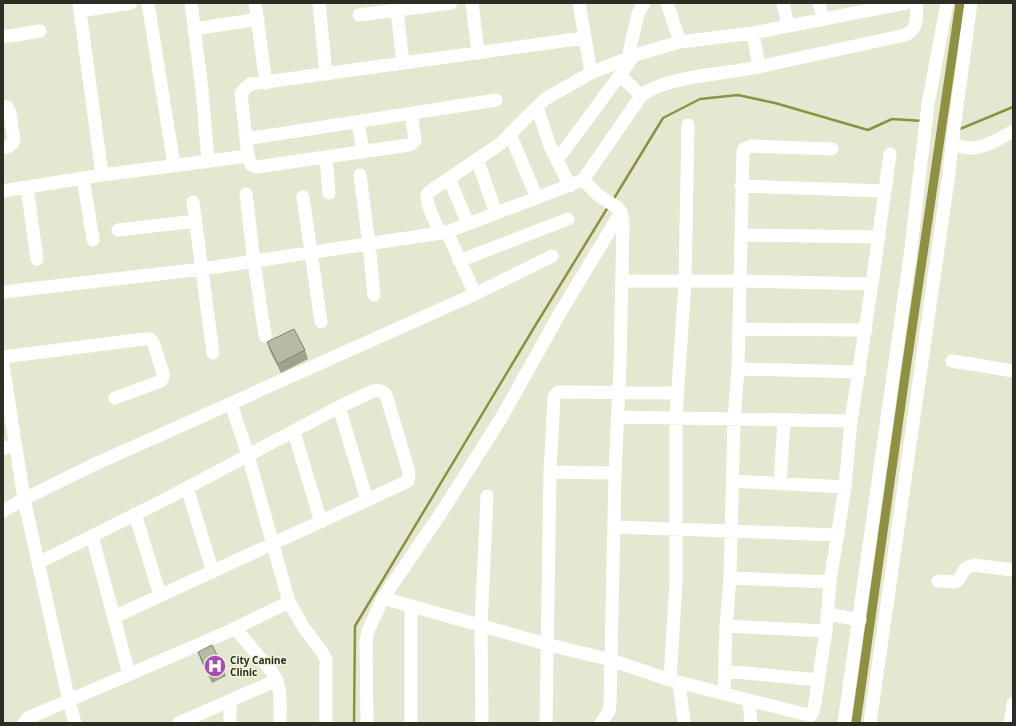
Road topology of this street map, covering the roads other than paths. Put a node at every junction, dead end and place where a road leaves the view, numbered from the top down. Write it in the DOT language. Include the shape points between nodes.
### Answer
graph roads {
  1 [pos="131,3"];
  2 [pos="148,3"];
  3 [pos="191,3"];
  4 [pos="255,3"];
  5 [pos="319,3"];
  6 [pos="451,3"];
  7 [pos="472,3"];
  8 [pos="579,3"];
  9 [pos="644,3"];
  10 [pos="667,3"];
  11 [pos="783,3"];
  12 [pos="819,3"];
  13 [pos="906,3"];
  14 [pos="917,3"];
  15 [pos="947,3"];
  16 [pos="971,3"];
  17 [pos="79,7"];
  18 [pos="397,10"];
  19 [pos="359,15"];
  20 [pos="258,19"];
  21 [pos="823,19"];
  22 [pos="788,25"];
  23 [pos="194,29"];
  24 [pos="40,31"];
  25 [pos="753,33"];
  26 [pos="3,37"];
  27 [pos="584,38"];
  28 [pos="680,42"];
  29 [pos="478,53"];
  30 [pos="632,56"];
  31 [pos="404,63"];
  32 [pos="759,67"];
  33 [pos="591,73"];
  34 [pos="326,74"];
  35 [pos="620,74"];
  36 [pos="266,83"];
  37 [pos="641,96"];
  38 [pos="496,100"];
  39 [pos="3,107"];
  40 [pos="537,107"];
  41 [pos="411,114"];
  42 [pos="358,122"];
  43 [pos="688,125"];
  44 [pos="1013,131"];
  45 [pos="510,134"];
  46 [pos="246,138"];
  47 [pos="952,144"];
  48 [pos="3,148"];
  49 [pos="832,149"];
  50 [pos="363,152"];
  51 [pos="890,154"];
  52 [pos="248,156"];
  53 [pos="326,158"];
  54 [pos="477,159"];
  55 [pos="208,160"];
  56 [pos="557,160"];
  57 [pos="174,165"];
  58 [pos="102,175"];
  59 [pos="360,175"];
  60 [pos="84,178"];
  61 [pos="449,178"];
  62 [pos="583,180"];
  63 [pos="570,186"];
  64 [pos="741,186"];
  65 [pos="27,187"];
  66 [pos="3,191"];
  67 [pos="885,191"];
  68 [pos="329,193"];
  69 [pos="246,194"];
  70 [pos="303,197"];
  71 [pos="536,198"];
  72 [pos="193,202"];
  73 [pos="619,210"];
  74 [pos="496,213"];
  75 [pos="568,219"];
  76 [pos="196,221"];
  77 [pos="468,224"];
  78 [pos="118,230"];
  79 [pos="443,233"];
  80 [pos="741,234"];
  81 [pos="879,236"];
  82 [pos="93,240"];
  83 [pos="369,244"];
  84 [pos="310,253"];
  85 [pos="552,256"];
  86 [pos="37,259"];
  87 [pos="459,261"];
  88 [pos="254,262"];
  89 [pos="202,269"];
  90 [pos="622,281"];
  91 [pos="740,281"];
  92 [pos="685,282"];
  93 [pos="872,284"];
  94 [pos="3,292"];
  95 [pos="475,294"];
  96 [pos="374,295"];
  97 [pos="321,322"];
  98 [pos="738,329"];
  99 [pos="866,330"];
  100 [pos="265,336"];
  101 [pos="213,353"];
  102 [pos="3,357"];
  103 [pos="952,361"];
  104 [pos="3,365"];
  105 [pos="738,369"];
  106 [pos="1013,371"];
  107 [pos="860,372"];
  108 [pos="618,392"];
  109 [pos="677,393"];
  110 [pos="115,398"];
  111 [pos="6,403"];
  112 [pos="230,404"];
  113 [pos="339,407"];
  114 [pos="617,417"];
  115 [pos="676,418"];
  116 [pos="734,418"];
  117 [pos="784,421"];
  118 [pos="851,421"];
  119 [pos="294,432"];
  120 [pos="9,447"];
  121 [pos="248,455"];
  122 [pos="550,472"];
  123 [pos="615,473"];
  124 [pos="733,481"];
  125 [pos="780,484"];
  126 [pos="845,487"];
  127 [pos="187,488"];
  128 [pos="487,496"];
  129 [pos="24,499"];
  130 [pos="367,500"];
  131 [pos="3,511"];
  132 [pos="135,514"];
  133 [pos="321,522"];
  134 [pos="614,527"];
  135 [pos="676,529"];
  136 [pos="731,531"];
  137 [pos="838,535"];
  138 [pos="92,536"];
  139 [pos="273,545"];
  140 [pos="38,563"];
  141 [pos="1013,570"];
  142 [pos="212,572"];
  143 [pos="730,578"];
  144 [pos="938,581"];
  145 [pos="830,582"];
  146 [pos="160,595"];
  147 [pos="383,598"];
  148 [pos="289,602"];
  149 [pos="412,607"];
  150 [pos="827,614"];
  151 [pos="114,617"];
  152 [pos="860,620"];
  153 [pos="481,625"];
  154 [pos="726,626"];
  155 [pos="235,628"];
  156 [pos="826,631"];
  157 [pos="546,644"];
  158 [pos="611,660"];
  159 [pos="725,671"];
  160 [pos="129,674"];
  161 [pos="277,680"];
  162 [pos="818,680"];
  163 [pos="674,682"];
  164 [pos="724,694"];
  165 [pos="69,701"];
  166 [pos="749,701"];
  167 [pos="230,702"];
  168 [pos="1013,704"];
  169 [pos="794,717"];
  170 [pos="24,723"];
  171 [pos="75,723"];
  172 [pos="181,723"];
  173 [pos="230,723"];
  174 [pos="280,723"];
  175 [pos="326,723"];
  176 [pos="367,723"];
  177 [pos="411,723"];
  178 [pos="482,723"];
  179 [pos="546,723"];
  180 [pos="600,723"];
  181 [pos="684,723"];
  182 [pos="751,723"];
  183 [pos="844,723"];
  184 [pos="870,723"];
  185 [pos="1010,723"];
  1 -- 17 [label="street"];
  2 -- 57 [label="street"];
  3 -- 23 [label="street"];
  4 -- 20 [label="street"];
  5 -- 34 [label="street"];
  6 -- 18 [label="street"];
  7 -- 29 [label="street"];
  8 -- 27 [label="street"];
  9 -- 30 [label="street" via="638,14"];
  10 -- 28 [label="street"];
  11 -- 22 [label="street"];
  12 -- 21 [label="street"];
  13 -- 21 [label="street"];
  14 -- 32 [label="street" via="915,28 906,35"];
  15 -- 152 [label="street" via="928,104 910,256"];
  16 -- 47 [label="street"];
  17 -- 58 [label="street"];
  18 -- 19 [label="street"];
  18 -- 31 [label="street"];
  20 -- 23 [label="street"];
  20 -- 36 [label="street"];
  21 -- 22 [label="street"];
  22 -- 25 [label="street"];
  23 -- 55 [label="street"];
  24 -- 26 [label="street"];
  25 -- 28 [label="street"];
  25 -- 32 [label="street"];
  27 -- 29 [label="street"];
  27 -- 33 [label="street"];
  28 -- 30 [label="street"];
  29 -- 31 [label="street"];
  30 -- 33 [label="street"];
  30 -- 35 [label="street"];
  31 -- 34 [label="street"];
  32 -- 37 [label="street" via="658,86"];
  33 -- 40 [label="street" via="545,99"];
  34 -- 36 [label="street"];
  35 -- 37 [label="street"];
  35 -- 56 [label="street"];
  36 -- 46 [label="street" via="247,86 241,94"];
  37 -- 62 [label="street"];
  38 -- 41 [label="street"];
  39 -- 48 [label="street" via="7,107 10,113 14,140 12,144"];
  40 -- 45 [label="street"];
  40 -- 56 [label="street"];
  41 -- 42 [label="street"];
  41 -- 50 [label="street" via="414,142"];
  42 -- 46 [label="street"];
  42 -- 50 [label="street"];
  43 -- 92 [label="street"];
  44 -- 47 [label="street" via="975,148"];
  45 -- 54 [label="street"];
  45 -- 71 [label="street"];
  46 -- 52 [label="street"];
  47 -- 184 [label="street"];
  49 -- 64 [label="street" via="746,147 743,152"];
  50 -- 53 [label="street"];
  51 -- 67 [label="street"];
  52 -- 53 [label="street" via="251,164 256,167"];
  52 -- 55 [label="street"];
  53 -- 68 [label="street"];
  54 -- 61 [label="street"];
  54 -- 74 [label="street"];
  55 -- 57 [label="street"];
  56 -- 63 [label="street"];
  57 -- 58 [label="street"];
  58 -- 60 [label="street"];
  59 -- 83 [label="street"];
  60 -- 65 [label="street"];
  60 -- 82 [label="street"];
  61 -- 77 [label="street"];
  61 -- 79 [label="street" via="427,195 428,205"];
  62 -- 63 [label="street"];
  62 -- 73 [label="street"];
  63 -- 71 [label="street"];
  64 -- 67 [label="street"];
  64 -- 80 [label="street"];
  65 -- 66 [label="street"];
  65 -- 86 [label="street"];
  67 -- 81 [label="street"];
  69 -- 88 [label="street"];
  70 -- 84 [label="street"];
  71 -- 74 [label="street"];
  72 -- 76 [label="street"];
  73 -- 90 [label="street" via="623,223"];
  73 -- 147 [label="street" via="500,420"];
  74 -- 77 [label="street"];
  75 -- 87 [label="street"];
  76 -- 78 [label="street"];
  76 -- 89 [label="street"];
  77 -- 79 [label="street"];
  79 -- 83 [label="street"];
  79 -- 87 [label="street"];
  80 -- 81 [label="street"];
  80 -- 91 [label="street"];
  81 -- 93 [label="street"];
  83 -- 84 [label="street"];
  83 -- 96 [label="street"];
  84 -- 88 [label="street"];
  84 -- 97 [label="street"];
  85 -- 95 [label="street"];
  87 -- 95 [label="street"];
  88 -- 89 [label="street"];
  88 -- 100 [label="street"];
  89 -- 94 [label="street"];
  89 -- 101 [label="street"];
  90 -- 92 [label="street"];
  90 -- 108 [label="street"];
  91 -- 92 [label="street"];
  91 -- 93 [label="street"];
  91 -- 98 [label="street"];
  92 -- 109 [label="street"];
  93 -- 99 [label="street"];
  95 -- 112 [label="street"];
  98 -- 99 [label="street"];
  98 -- 105 [label="street"];
  99 -- 107 [label="street"];
  102 -- 110 [label="street" via="150,340 153,342 163,373 161,381"];
  103 -- 106 [label="street"];
  104 -- 111 [label="street"];
  105 -- 107 [label="street"];
  105 -- 116 [label="street"];
  107 -- 118 [label="street"];
  108 -- 109 [label="street"];
  108 -- 114 [label="street"];
  108 -- 122 [label="street" via="557,393 553,402"];
  109 -- 115 [label="street"];
  111 -- 120 [label="street"];
  112 -- 121 [label="street"];
  112 -- 129 [label="street"];
  113 -- 119 [label="street"];
  113 -- 130 [label="street"];
  113 -- 130 [label="street" via="373,391 379,390 386,395 409,476 404,483"];
  114 -- 115 [label="street"];
  114 -- 123 [label="street"];
  115 -- 116 [label="street"];
  115 -- 135 [label="street"];
  116 -- 117 [label="street"];
  116 -- 124 [label="street"];
  117 -- 118 [label="street"];
  117 -- 125 [label="street"];
  118 -- 126 [label="street"];
  119 -- 121 [label="street"];
  119 -- 133 [label="street"];
  120 -- 129 [label="street"];
  121 -- 127 [label="street"];
  121 -- 139 [label="street"];
  122 -- 123 [label="street"];
  122 -- 157 [label="street"];
  123 -- 134 [label="street"];
  124 -- 125 [label="street"];
  124 -- 136 [label="street"];
  125 -- 126 [label="street"];
  126 -- 137 [label="street"];
  127 -- 132 [label="street"];
  127 -- 142 [label="street"];
  128 -- 153 [label="street"];
  129 -- 131 [label="street"];
  129 -- 140 [label="street"];
  130 -- 133 [label="street"];
  132 -- 138 [label="street"];
  132 -- 146 [label="street"];
  133 -- 139 [label="street"];
  134 -- 135 [label="street"];
  134 -- 158 [label="street"];
  135 -- 136 [label="street"];
  135 -- 163 [label="street"];
  136 -- 137 [label="street"];
  136 -- 143 [label="street"];
  137 -- 145 [label="street"];
  138 -- 140 [label="street"];
  138 -- 151 [label="street"];
  139 -- 142 [label="street"];
  139 -- 148 [label="street"];
  140 -- 165 [label="street"];
  141 -- 144 [label="street" via="974,565 966,568 955,582"];
  142 -- 146 [label="street"];
  143 -- 145 [label="street"];
  143 -- 154 [label="street"];
  145 -- 150 [label="street"];
  146 -- 151 [label="street"];
  147 -- 149 [label="street"];
  147 -- 176 [label="street" via="368,631 366,642"];
  148 -- 155 [label="street"];
  148 -- 175 [label="street" via="326,659"];
  149 -- 153 [label="street"];
  149 -- 177 [label="street"];
  150 -- 152 [label="street"];
  150 -- 156 [label="street"];
  151 -- 160 [label="street"];
  152 -- 183 [label="street"];
  153 -- 157 [label="street"];
  153 -- 178 [label="street"];
  154 -- 156 [label="street"];
  154 -- 159 [label="street"];
  155 -- 160 [label="street"];
  155 -- 161 [label="street"];
  156 -- 162 [label="street"];
  157 -- 158 [label="street"];
  157 -- 179 [label="street"];
  158 -- 163 [label="street"];
  158 -- 180 [label="street" via="609,711"];
  159 -- 162 [label="street"];
  159 -- 164 [label="street"];
  160 -- 165 [label="street"];
  161 -- 167 [label="street"];
  161 -- 174 [label="street"];
  162 -- 169 [label="street" via="813,712 811,715"];
  163 -- 164 [label="street"];
  163 -- 181 [label="street"];
  164 -- 166 [label="street"];
  165 -- 170 [label="street" via="28,718"];
  165 -- 171 [label="street"];
  166 -- 169 [label="street"];
  166 -- 182 [label="street"];
  167 -- 172 [label="street"];
  167 -- 173 [label="street"];
  168 -- 185 [label="street"];
}
